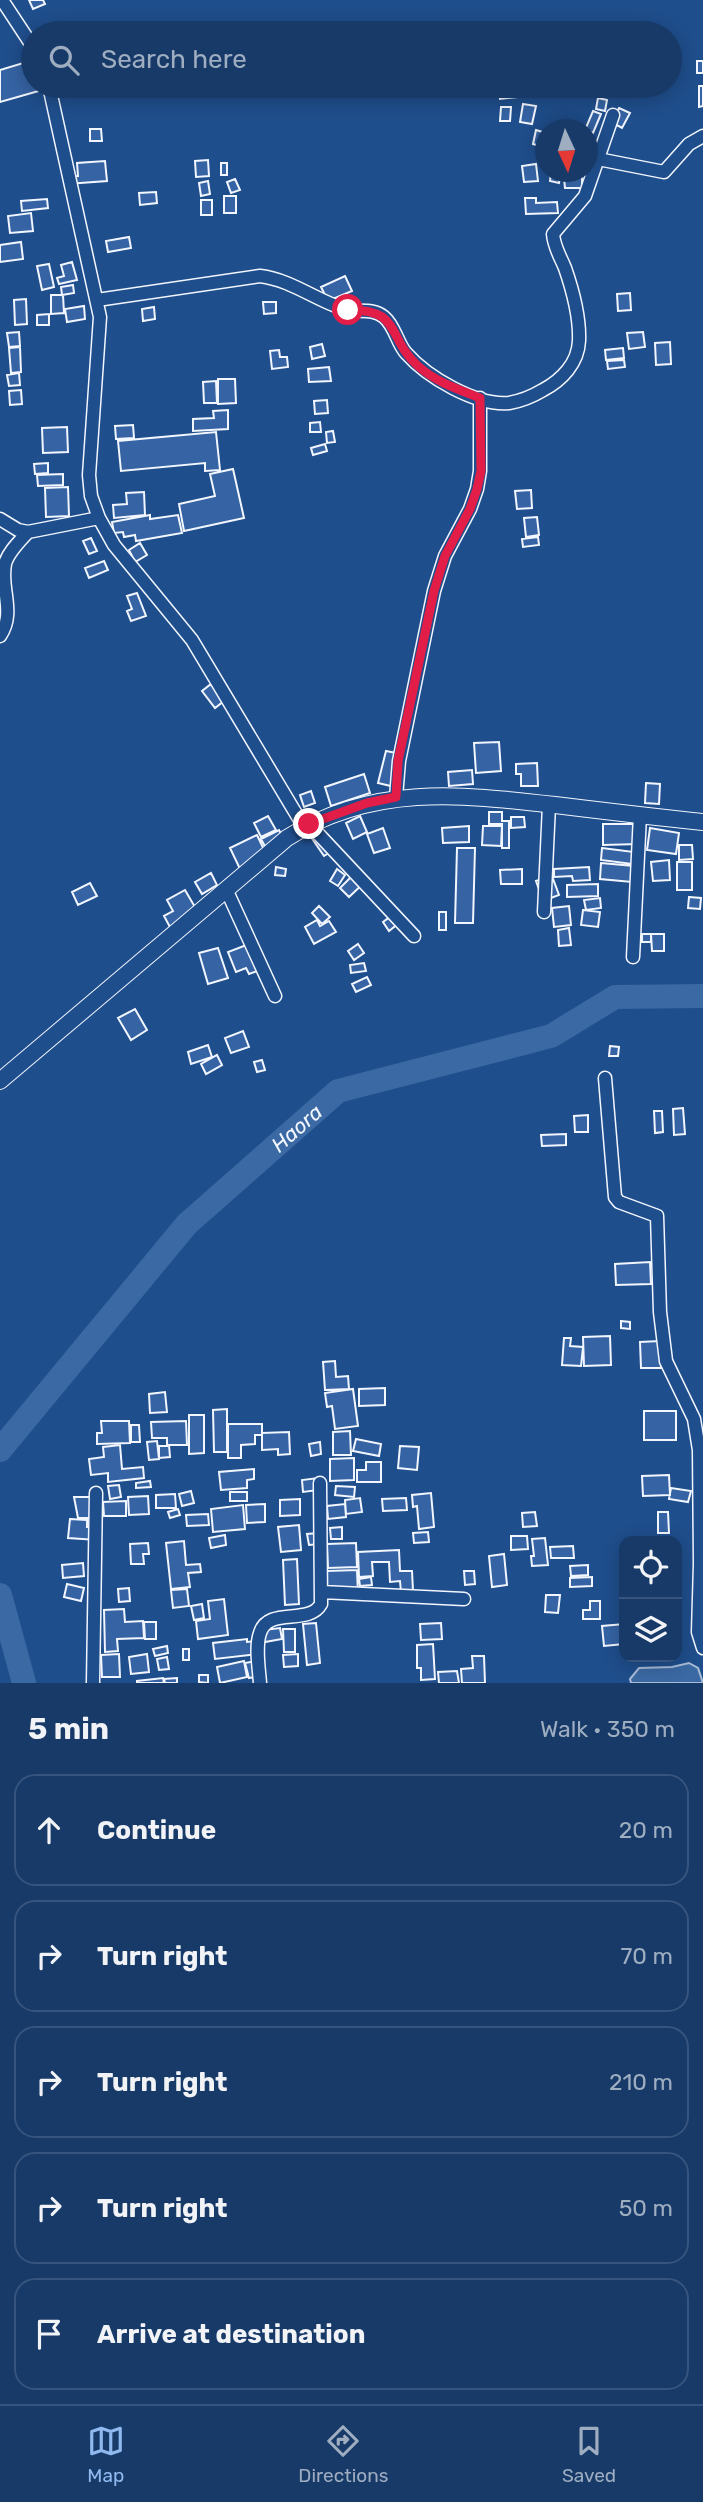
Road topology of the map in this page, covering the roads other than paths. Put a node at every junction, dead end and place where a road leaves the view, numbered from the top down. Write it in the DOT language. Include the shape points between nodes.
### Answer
graph roads {
  1 [pos="2,0"];
  2 [pos="21,29"];
  3 [pos="52,98"];
  4 [pos="614,115"];
  5 [pos="703,136"];
  6 [pos="598,159"];
  7 [pos="590,182"];
  8 [pos="97,300"];
  9 [pos="480,398"];
  10 [pos="99,518"];
  11 [pos="0,519"];
  12 [pos="28,532"];
  13 [pos="0,636"];
  14 [pos="396,797"];
  15 [pos="549,805"];
  16 [pos="640,815"];
  17 [pos="703,822"];
  18 [pos="306,826"];
  19 [pos="226,889"];
  20 [pos="544,912"];
  21 [pos="414,936"];
  22 [pos="633,957"];
  23 [pos="275,996"];
  24 [pos="605,1078"];
  25 [pos="0,1081"];
  26 [pos="320,1483"];
  27 [pos="96,1493"];
  28 [pos="322,1592"];
  29 [pos="464,1599"];
  30 [pos="703,1648"];
  31 [pos="93,1683"];
  32 [pos="260,1683"];
  1 -- 2 [label="street"];
  3 -- 8 [label="street"];
  4 -- 6 [label="street"];
  5 -- 6 [label="street" via="689,144 664,172"];
  7 -- 9 [label="street" via="585,196 553,234 578,320 578,352 564,377 530,397 507,403"];
  8 -- 9 [label="street" via="261,276 275,278 348,310 383,316 418,366 444,385"];
  8 -- 10 [label="street" via="100,331 89,475"];
  9 -- 14 [label="street" via="481,471 470,509 445,556 434,591 398,761"];
  10 -- 12 [label="street"];
  10 -- 18 [label="street" via="114,545 210,667"];
  11 -- 12 [label="street"];
  12 -- 13 [label="street" via="4,566 8,613"];
  14 -- 15 [label="street" via="461,796"];
  14 -- 18 [label="street"];
  15 -- 16 [label="street"];
  15 -- 20 [label="street"];
  16 -- 17 [label="street"];
  16 -- 22 [label="street"];
  18 -- 19 [label="street"];
  18 -- 21 [label="street"];
  19 -- 23 [label="street"];
  19 -- 25 [label="street"];
  24 -- 30 [label="street" via="615,1197 657,1216 666,1361 694,1419 699,1450 698,1632"];
  26 -- 28 [label="street"];
  27 -- 31 [label="street"];
  28 -- 29 [label="street"];
  28 -- 32 [label="street" via="312,1613 275,1619 260,1629"];
}
